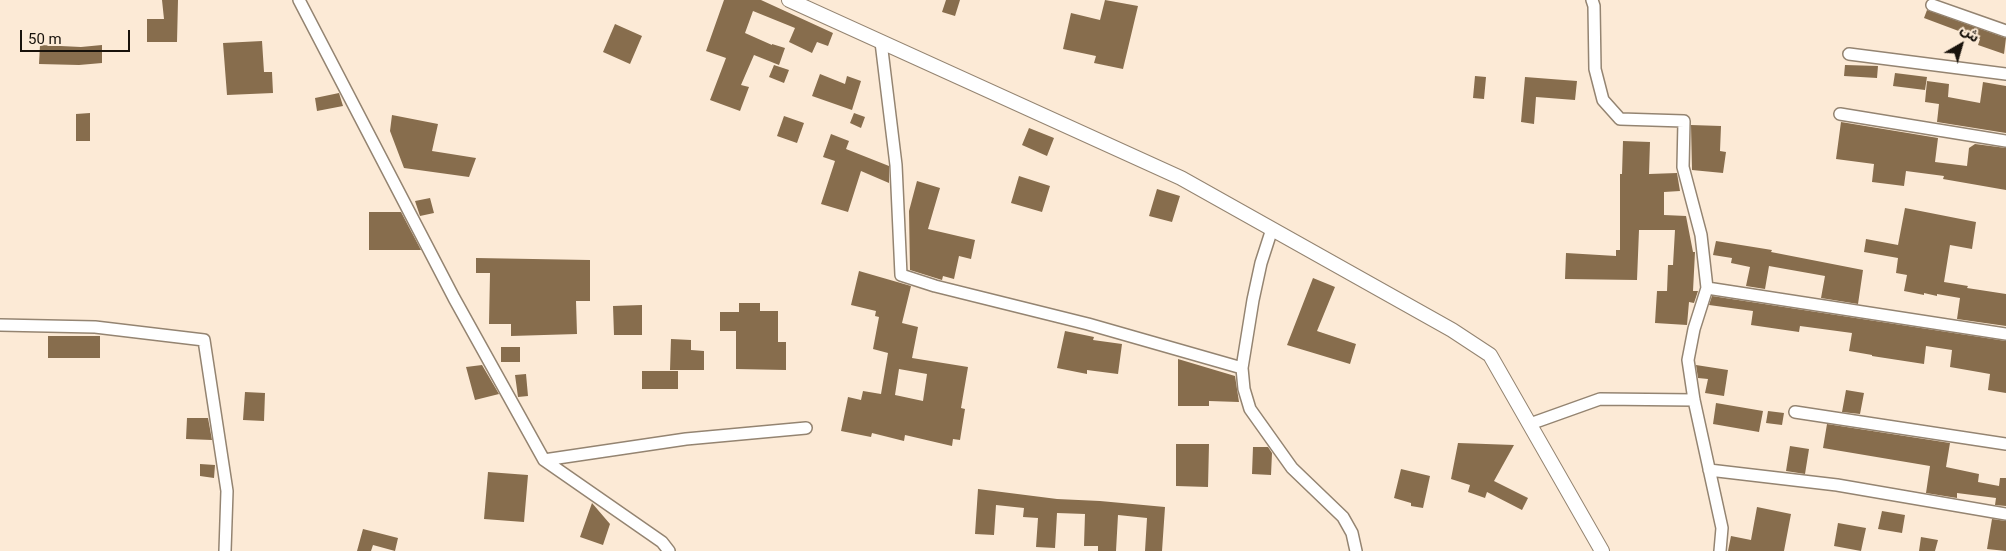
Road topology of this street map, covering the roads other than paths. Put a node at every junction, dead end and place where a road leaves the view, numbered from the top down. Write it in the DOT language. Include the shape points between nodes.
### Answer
graph roads {
  1 [pos="299,0"];
  2 [pos="788,0"];
  3 [pos="1592,0"];
  4 [pos="1932,5"];
  5 [pos="2006,31"];
  6 [pos="881,42"];
  7 [pos="1849,54"];
  8 [pos="2006,74"];
  9 [pos="1840,114"];
  10 [pos="2006,141"];
  11 [pos="1272,229"];
  12 [pos="1707,288"];
  13 [pos="0,325"];
  14 [pos="2006,334"];
  15 [pos="1242,368"];
  16 [pos="1694,400"];
  17 [pos="1795,412"];
  18 [pos="1530,424"];
  19 [pos="806,428"];
  20 [pos="2006,444"];
  21 [pos="544,460"];
  22 [pos="1709,470"];
  23 [pos="2006,514"];
  24 [pos="225,551"];
  25 [pos="669,551"];
  26 [pos="1356,551"];
  27 [pos="1602,551"];
  28 [pos="1720,551"];
  1 -- 21 [label="street" via="454,298"];
  2 -- 6 [label="street"];
  3 -- 12 [label="street" via="1595,69 1602,100 1620,119 1684,121 1683,167 1702,235"];
  4 -- 5 [label="street"];
  6 -- 11 [label="street" via="1181,178"];
  6 -- 15 [label="street" via="896,165 901,275"];
  7 -- 8 [label="street"];
  9 -- 10 [label="street"];
  11 -- 15 [label="street" via="1261,263"];
  11 -- 18 [label="street" via="1452,330 1490,355"];
  12 -- 14 [label="street"];
  12 -- 16 [label="street" via="1688,360"];
  13 -- 24 [label="street" via="95,327 204,340 227,491"];
  15 -- 26 [label="street" via="1250,409 1292,468 1343,517 1352,533"];
  16 -- 18 [label="street" via="1600,399"];
  16 -- 22 [label="street"];
  17 -- 20 [label="street"];
  18 -- 27 [label="street"];
  19 -- 21 [label="street" via="686,439"];
  21 -- 25 [label="street" via="662,542"];
  22 -- 23 [label="street" via="1837,486"];
  22 -- 28 [label="street" via="1722,528"];
}
